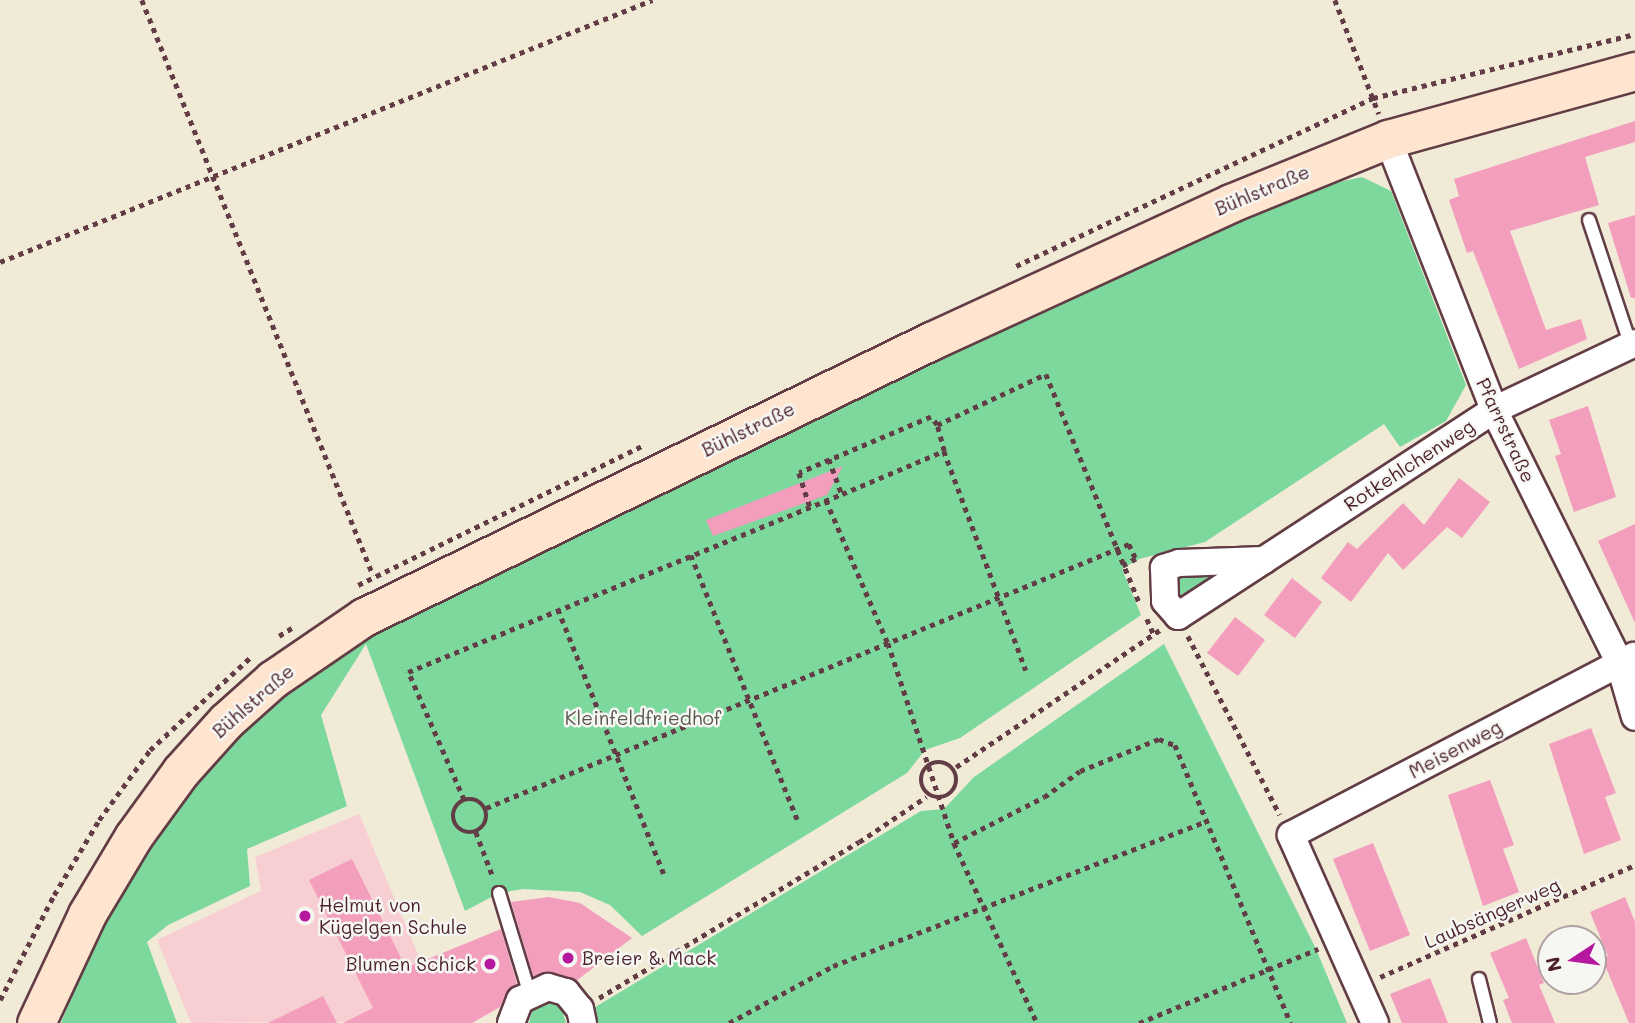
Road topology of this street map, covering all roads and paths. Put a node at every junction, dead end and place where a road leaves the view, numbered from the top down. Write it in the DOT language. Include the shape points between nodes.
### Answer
graph roads {
  1 [pos="142,0"];
  2 [pos="652,0"];
  3 [pos="1335,0"];
  4 [pos="1635,34"];
  5 [pos="1635,71"];
  6 [pos="1388,139"];
  7 [pos="214,175"];
  8 [pos="1590,220"];
  9 [pos="0,262"];
  10 [pos="1634,348"];
  11 [pos="1494,410"];
  12 [pos="937,425"];
  13 [pos="944,451"];
  14 [pos="829,459"];
  15 [pos="842,494"];
  16 [pos="826,500"];
  17 [pos="810,506"];
  18 [pos="1117,550"];
  19 [pos="691,555"];
  20 [pos="1264,560"];
  21 [pos="1123,566"];
  22 [pos="373,575"];
  23 [pos="998,597"];
  24 [pos="558,610"];
  25 [pos="1165,626"];
  26 [pos="888,643"];
  27 [pos="1627,659"];
  28 [pos="1026,670"];
  29 [pos="751,699"];
  30 [pos="1635,717"];
  31 [pos="616,755"];
  32 [pos="931,763"];
  33 [pos="956,767"];
  34 [pos="926,797"];
  35 [pos="942,799"];
  36 [pos="464,800"];
  37 [pos="486,808"];
  38 [pos="1209,820"];
  39 [pos="799,824"];
  40 [pos="475,832"];
  41 [pos="1291,835"];
  42 [pos="954,843"];
  43 [pos="1635,865"];
  44 [pos="664,874"];
  45 [pos="499,893"];
  46 [pos="988,907"];
  47 [pos="1316,949"];
  48 [pos="1268,967"];
  49 [pos="1479,979"];
  50 [pos="1359,986"];
  51 [pos="529,992"];
  52 [pos="582,1016"];
  53 [pos="36,1023"];
  54 [pos="511,1023"];
  55 [pos="729,1023"];
  56 [pos="1037,1023"];
  57 [pos="1139,1023"];
  58 [pos="1291,1023"];
  59 [pos="1375,1023"];
  60 [pos="1490,1023"];
  1 -- 7 [label="path"];
  2 -- 7 [label="path"];
  3 -- 4 [label="path" via="1373,98"];
  5 -- 6 [label="main road, Bühlstraße"];
  6 -- 11 [label="street, Pfarrstraße"];
  6 -- 53 [label="main road, Bühlstraße" via="1109,257 364,617 273,679 226,721 181,771 133,837 87,914"];
  7 -- 9 [label="path"];
  7 -- 22 [label="path"];
  8 -- 10 [label="lane"];
  10 -- 11 [label="street, Rotkehlchenweg"];
  11 -- 20 [label="street, Rotkehlchenweg"];
  11 -- 27 [label="street, Pfarrstraße"];
  12 -- 13 [label="path"];
  12 -- 14 [label="path" via="931,417"];
  12 -- 18 [label="path" via="1046,374"];
  13 -- 15 [label="path"];
  13 -- 23 [label="path"];
  14 -- 15 [label="path"];
  14 -- 17 [label="path" via="799,473"];
  15 -- 16 [label="path"];
  16 -- 17 [label="path"];
  16 -- 26 [label="path"];
  17 -- 19 [label="path"];
  18 -- 21 [label="path"];
  18 -- 21 [label="path" via="1129,544 1136,559"];
  18 -- 23 [label="path"];
  19 -- 24 [label="path"];
  19 -- 29 [label="path"];
  20 -- 25 [label="street, Rotkehlchenweg"];
  20 -- 25 [label="street" via="1179,562 1164,568"];
  21 -- 25 [label="path"];
  23 -- 26 [label="path"];
  23 -- 28 [label="path"];
  24 -- 31 [label="path"];
  24 -- 36 [label="path" via="408,672"];
  25 -- 33 [label="path"];
  25 -- 41 [label="path"];
  26 -- 29 [label="path"];
  26 -- 32 [label="path"];
  27 -- 30 [label="street, Pfarrstraße"];
  27 -- 41 [label="street, Meisenweg"];
  29 -- 31 [label="path"];
  29 -- 39 [label="path"];
  31 -- 37 [label="path"];
  31 -- 44 [label="path"];
  32 -- 33 [label="path" via="942,761"];
  32 -- 34 [label="path" via="922,776"];
  32 -- 35 [label="path"];
  33 -- 35 [label="path" via="957,785"];
  34 -- 35 [label="path"];
  34 -- 52 [label="path"];
  35 -- 42 [label="path"];
  36 -- 37 [label="path" via="475,799"];
  36 -- 40 [label="path" via="455,808 453,820 462,831"];
  37 -- 40 [label="path" via="487,821"];
  38 -- 42 [label="path" via="1175,745 1159,739 1080,771 1044,797"];
  38 -- 46 [label="path"];
  38 -- 48 [label="path"];
  40 -- 45 [label="path"];
  41 -- 50 [label="street"];
  42 -- 46 [label="path"];
  43 -- 50 [label="path, Laubsängerweg"];
  45 -- 51 [label="lane"];
  46 -- 55 [label="path" via="832,966"];
  46 -- 56 [label="path"];
  47 -- 48 [label="path"];
  48 -- 57 [label="path"];
  48 -- 58 [label="path"];
  49 -- 60 [label="lane"];
  50 -- 59 [label="street"];
  51 -- 52 [label="street" via="557,988"];
  51 -- 54 [label="street" via="514,1010"];
}
